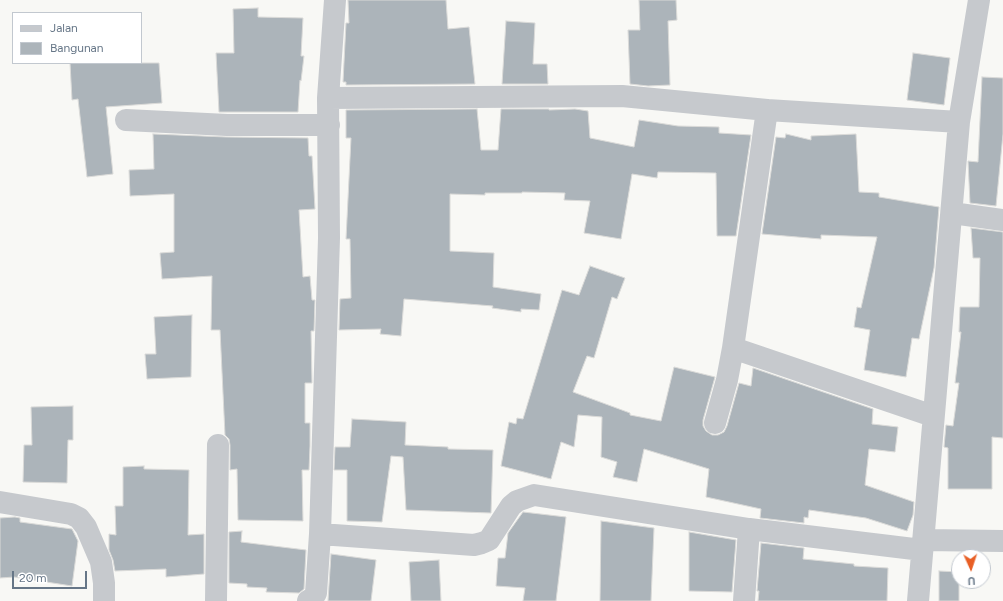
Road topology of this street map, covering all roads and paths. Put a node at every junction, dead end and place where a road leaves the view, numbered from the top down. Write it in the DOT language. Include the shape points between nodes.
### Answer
graph roads {
  1 [pos="335,0"];
  2 [pos="979,0"];
  3 [pos="328,98"];
  4 [pos="768,110"];
  5 [pos="126,120"];
  6 [pos="959,122"];
  7 [pos="329,125"];
  8 [pos="952,213"];
  9 [pos="1003,220"];
  10 [pos="733,348"];
  11 [pos="933,416"];
  12 [pos="715,423"];
  13 [pos="218,445"];
  14 [pos="0,502"];
  15 [pos="749,528"];
  16 [pos="320,534"];
  17 [pos="1003,541"];
  18 [pos="922,545"];
  19 [pos="311,600"];
  20 [pos="104,601"];
  21 [pos="216,601"];
  22 [pos="744,601"];
  23 [pos="918,601"];
  1 -- 3 [label="street"];
  2 -- 6 [label="street"];
  3 -- 4 [label="street" via="622,96"];
  3 -- 7 [label="street"];
  4 -- 6 [label="street"];
  4 -- 10 [label="street"];
  5 -- 7 [label="street" via="227,125"];
  6 -- 8 [label="street"];
  7 -- 16 [label="street" via="329,238"];
  8 -- 9 [label="street"];
  8 -- 11 [label="street"];
  10 -- 11 [label="street"];
  10 -- 12 [label="street"];
  11 -- 18 [label="street"];
  13 -- 21 [label="street"];
  14 -- 20 [label="street" via="71,514 79,518 86,526 101,562"];
  15 -- 16 [label="street" via="534,495 516,501 489,540 474,545"];
  15 -- 18 [label="street"];
  15 -- 22 [label="street"];
  16 -- 19 [label="street" via="316,593"];
  17 -- 18 [label="street"];
  18 -- 23 [label="street"];
}
